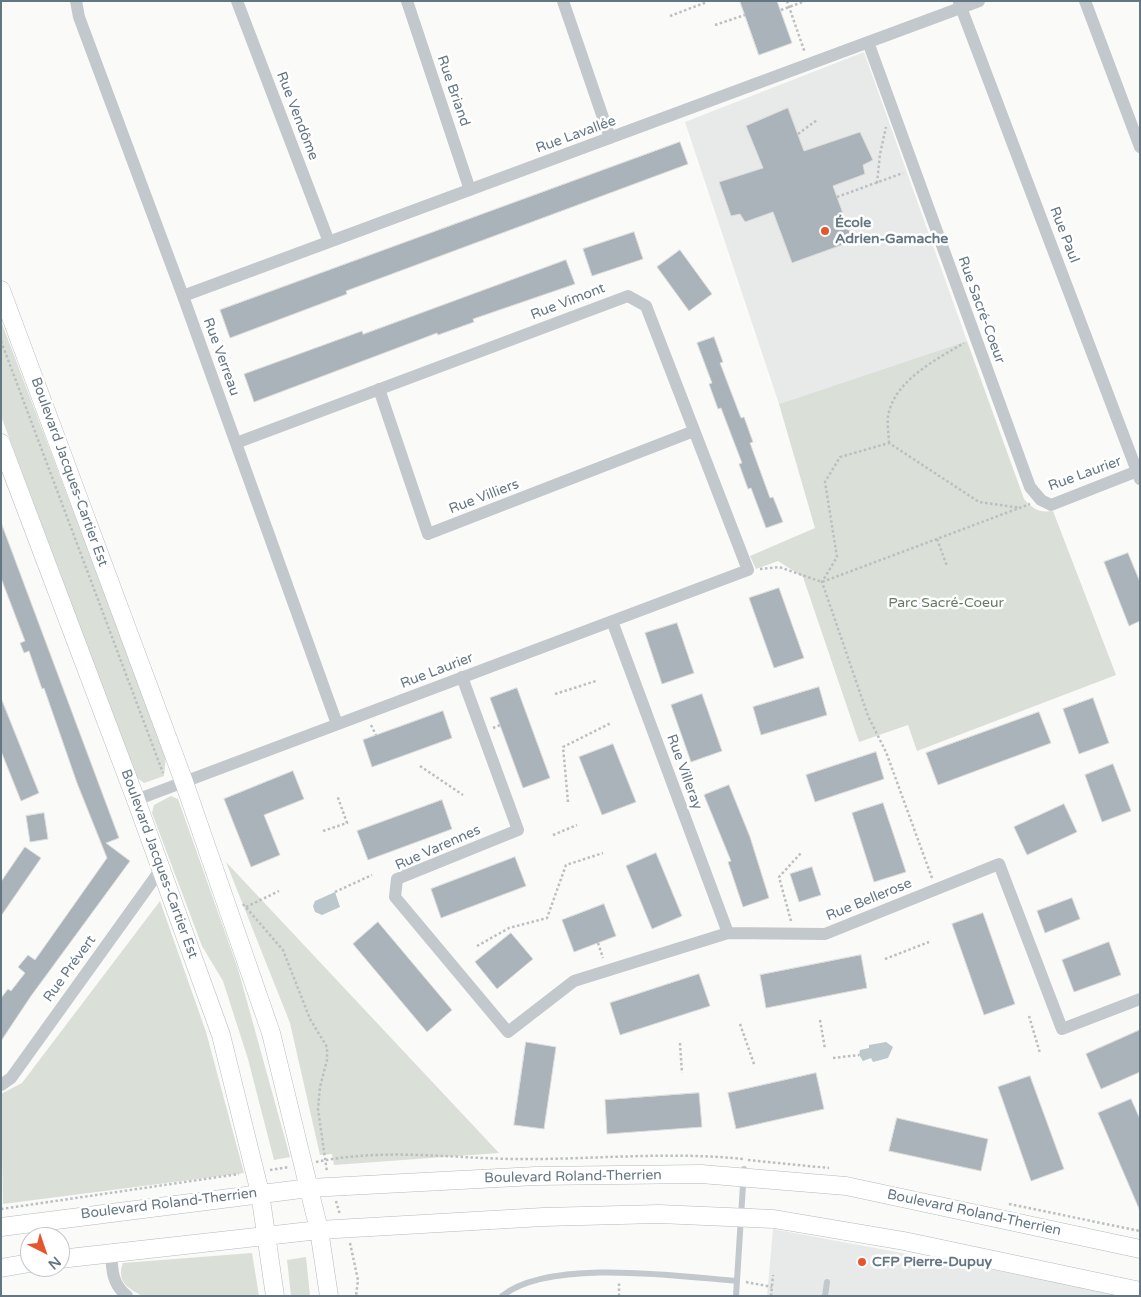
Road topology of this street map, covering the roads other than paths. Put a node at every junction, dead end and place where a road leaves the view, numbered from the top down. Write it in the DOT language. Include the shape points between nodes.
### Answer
graph roads {
  1 [pos="76,1"];
  2 [pos="238,1"];
  3 [pos="407,1"];
  4 [pos="563,1"];
  5 [pos="979,1"];
  6 [pos="1086,1"];
  7 [pos="960,4"];
  8 [pos="868,42"];
  9 [pos="610,138"];
  10 [pos="1140,147"];
  11 [pos="470,190"];
  12 [pos="329,242"];
  13 [pos="1,290"];
  14 [pos="183,296"];
  15 [pos="379,389"];
  16 [pos="694,431"];
  17 [pos="1,443"];
  18 [pos="236,443"];
  19 [pos="1139,473"];
  20 [pos="1040,500"];
  21 [pos="748,570"];
  22 [pos="612,621"];
  23 [pos="462,677"];
  24 [pos="337,724"];
  25 [pos="176,785"];
  26 [pos="136,800"];
  27 [pos="161,869"];
  28 [pos="728,933"];
  29 [pos="1140,999"];
  30 [pos="508,1032"];
  31 [pos="1,1085"];
  32 [pos="744,1172"];
  33 [pos="309,1188"];
  34 [pos="260,1193"];
  35 [pos="740,1217"];
  36 [pos="1,1227"];
  37 [pos="319,1230"];
  38 [pos="268,1235"];
  39 [pos="1140,1250"];
  40 [pos="111,1252"];
  41 [pos="70,1258"];
  42 [pos="20,1265"];
  43 [pos="1,1268"];
  44 [pos="737,1281"];
  45 [pos="827,1282"];
  46 [pos="1140,1291"];
  47 [pos="127,1296"];
  48 [pos="275,1296"];
  49 [pos="329,1296"];
  50 [pos="502,1296"];
  51 [pos="736,1296"];
  52 [pos="824,1296"];
  1 -- 14 [label="street, Rue Verreau" via="79,17"];
  2 -- 12 [label="street, Rue Vendôme"];
  3 -- 11 [label="street, Rue Briand"];
  4 -- 9 [label="street"];
  5 -- 7 [label="street, Rue Lavallée"];
  6 -- 10 [label="street"];
  7 -- 8 [label="street, Rue Lavallée"];
  7 -- 19 [label="street, Rue Paul"];
  8 -- 9 [label="street, Rue Lavallée"];
  8 -- 20 [label="street, Rue Sacré-Coeur" via="1030,488"];
  9 -- 11 [label="street, Rue Lavallée"];
  11 -- 12 [label="street, Rue Lavallée"];
  12 -- 14 [label="street, Rue Lavallée"];
  13 -- 25 [label="main road, Boulevard Jacques-Cartier Est"];
  14 -- 18 [label="street, Rue Verreau"];
  15 -- 16 [label="street, Rue Vimont" via="628,296 646,306"];
  15 -- 16 [label="street, Rue Villiers" via="428,534"];
  15 -- 18 [label="street, Rue Vimont"];
  16 -- 21 [label="street, Rue Vimont"];
  17 -- 26 [label="main road, Boulevard Jacques-Cartier Est"];
  18 -- 24 [label="street, Rue Verreau"];
  19 -- 20 [label="street, Rue Laurier" via="1051,505"];
  21 -- 22 [label="street, Rue Laurier"];
  22 -- 23 [label="street, Rue Laurier"];
  22 -- 28 [label="street, Rue Villeray"];
  23 -- 24 [label="street, Rue Laurier"];
  23 -- 30 [label="street, Rue Varennes" via="518,830 397,880 395,897"];
  24 -- 25 [label="street, Rue Laurier"];
  25 -- 26 [label="street, Rue Laurier"];
  25 -- 33 [label="main road, Boulevard Jacques-Cartier Est" via="270,1033"];
  26 -- 27 [label="main road, Boulevard Jacques-Cartier Est"];
  27 -- 31 [label="street, Rue Prévert" via="11,1078"];
  27 -- 34 [label="main road, Boulevard Jacques-Cartier Est" via="222,1035"];
  28 -- 29 [label="street, Rue Bellerose" via="825,934 999,864 1062,1029"];
  28 -- 30 [label="street, Rue Bellerose" via="574,981"];
  32 -- 33 [label="main road, Boulevard Roland-Therrien" via="536,1176"];
  32 -- 35 [label="lane"];
  32 -- 39 [label="main road, Boulevard Roland-Therrien" via="846,1186"];
  33 -- 34 [label="main road, Boulevard Roland-Therrien"];
  33 -- 37 [label="main road, Boulevard Jacques-Cartier Est"];
  34 -- 36 [label="main road, Boulevard Roland-Therrien"];
  34 -- 38 [label="main road, Boulevard Jacques-Cartier Est"];
  35 -- 37 [label="main road" via="660,1214 553,1217"];
  35 -- 44 [label="lane"];
  35 -- 46 [label="main road" via="774,1219 904,1241"];
  37 -- 38 [label="main road"];
  37 -- 49 [label="main road, Boulevard Jacques-Cartier Est"];
  38 -- 40 [label="main road"];
  38 -- 48 [label="main road, Boulevard Jacques-Cartier Est"];
  40 -- 41 [label="main road"];
  40 -- 47 [label="street" via="113,1279"];
  42 -- 43 [label="main road"];
  44 -- 50 [label="lane" via="561,1274 514,1287"];
  44 -- 51 [label="lane"];
  45 -- 52 [label="lane"];
}
